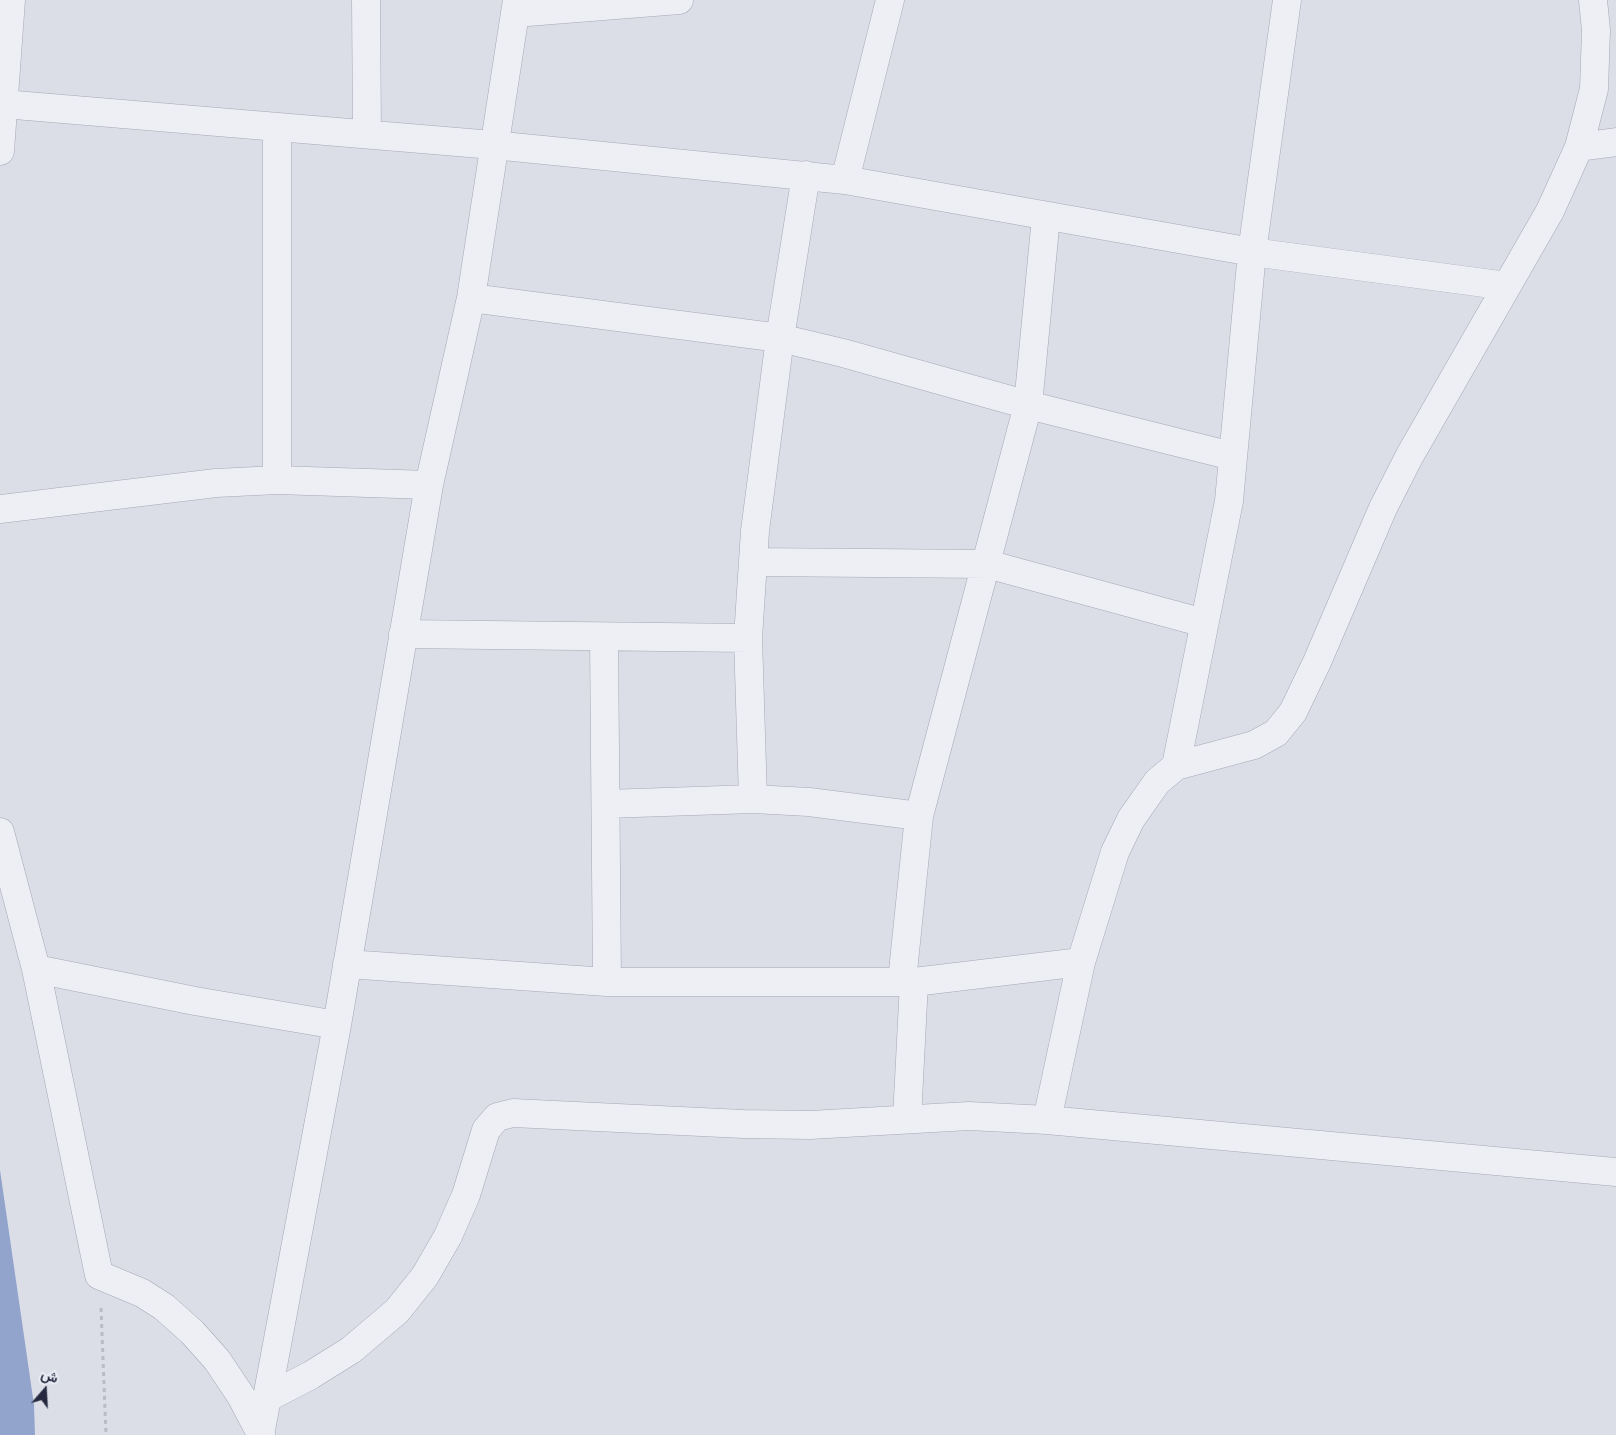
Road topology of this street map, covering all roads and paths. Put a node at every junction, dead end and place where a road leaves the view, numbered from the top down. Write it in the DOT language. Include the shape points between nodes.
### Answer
graph roads {
  1 [pos="11,0"];
  2 [pos="366,0"];
  3 [pos="679,0"];
  4 [pos="890,0"];
  5 [pos="1287,0"];
  6 [pos="1593,0"];
  7 [pos="516,7"];
  8 [pos="2,97"];
  9 [pos="277,126"];
  10 [pos="367,134"];
  11 [pos="1616,142"];
  12 [pos="493,144"];
  13 [pos="1579,147"];
  14 [pos="0,151"];
  15 [pos="806,176"];
  16 [pos="845,180"];
  17 [pos="1046,217"];
  18 [pos="1252,252"];
  19 [pos="1507,286"];
  20 [pos="471,298"];
  21 [pos="780,338"];
  22 [pos="1028,405"];
  23 [pos="1232,456"];
  24 [pos="277,480"];
  25 [pos="429,485"];
  26 [pos="0,509"];
  27 [pos="753,562"];
  28 [pos="987,564"];
  29 [pos="1204,623"];
  30 [pos="403,634"];
  31 [pos="604,638"];
  32 [pos="748,638"];
  33 [pos="1176,766"];
  34 [pos="753,798"];
  35 [pos="606,804"];
  36 [pos="919,816"];
  37 [pos="0,832"];
  38 [pos="1081,962"];
  39 [pos="347,964"];
  40 [pos="36,970"];
  41 [pos="908,981"];
  42 [pos="607,982"];
  43 [pos="337,1025"];
  44 [pos="907,1119"];
  45 [pos="1047,1120"];
  46 [pos="1616,1172"];
  47 [pos="99,1275"];
  48 [pos="267,1398"];
  49 [pos="106,1435"];
  50 [pos="260,1435"];
  1 -- 8 [label="street"];
  2 -- 10 [label="street"];
  3 -- 7 [label="street"];
  4 -- 16 [label="street"];
  5 -- 18 [label="street"];
  6 -- 13 [label="street" via="1596,30 1594,89"];
  7 -- 12 [label="street"];
  8 -- 9 [label="street"];
  8 -- 14 [label="street"];
  9 -- 10 [label="street"];
  9 -- 24 [label="street"];
  10 -- 12 [label="street"];
  11 -- 13 [label="street"];
  12 -- 15 [label="street"];
  12 -- 20 [label="street"];
  13 -- 19 [label="street" via="1550,211"];
  15 -- 16 [label="street"];
  15 -- 21 [label="street"];
  16 -- 17 [label="street"];
  17 -- 18 [label="street"];
  17 -- 22 [label="street"];
  18 -- 19 [label="street"];
  18 -- 23 [label="street"];
  19 -- 33 [label="street" via="1410,455 1292,712 1276,733 1254,745"];
  20 -- 21 [label="street"];
  20 -- 25 [label="street"];
  21 -- 22 [label="street"];
  21 -- 27 [label="street"];
  22 -- 23 [label="street"];
  22 -- 28 [label="street"];
  23 -- 29 [label="street" via="1228,501"];
  24 -- 25 [label="street"];
  24 -- 26 [label="street" via="216,483"];
  25 -- 30 [label="street"];
  27 -- 28 [label="street"];
  27 -- 32 [label="street"];
  28 -- 29 [label="street"];
  28 -- 36 [label="street"];
  29 -- 33 [label="street"];
  30 -- 31 [label="street"];
  30 -- 39 [label="street"];
  31 -- 32 [label="street"];
  31 -- 35 [label="street"];
  32 -- 34 [label="street"];
  33 -- 38 [label="street" via="1158,782 1131,819 1115,852"];
  34 -- 35 [label="street"];
  34 -- 36 [label="street"];
  35 -- 42 [label="street"];
  36 -- 41 [label="street"];
  37 -- 40 [label="street"];
  38 -- 41 [label="street"];
  38 -- 45 [label="street"];
  39 -- 42 [label="street"];
  39 -- 43 [label="street"];
  40 -- 43 [label="street"];
  40 -- 47 [label="street"];
  41 -- 42 [label="street"];
  41 -- 44 [label="street"];
  43 -- 48 [label="street"];
  44 -- 45 [label="street" via="969,1116"];
  44 -- 48 [label="street" via="810,1125 513,1113 497,1117 486,1130 466,1195 426,1276 397,1311 351,1350"];
  45 -- 46 [label="street"];
  47 -- 49 [label="path"];
  47 -- 50 [label="street" via="142,1293 192,1332 217,1360 241,1396"];
  48 -- 50 [label="street"];
}
